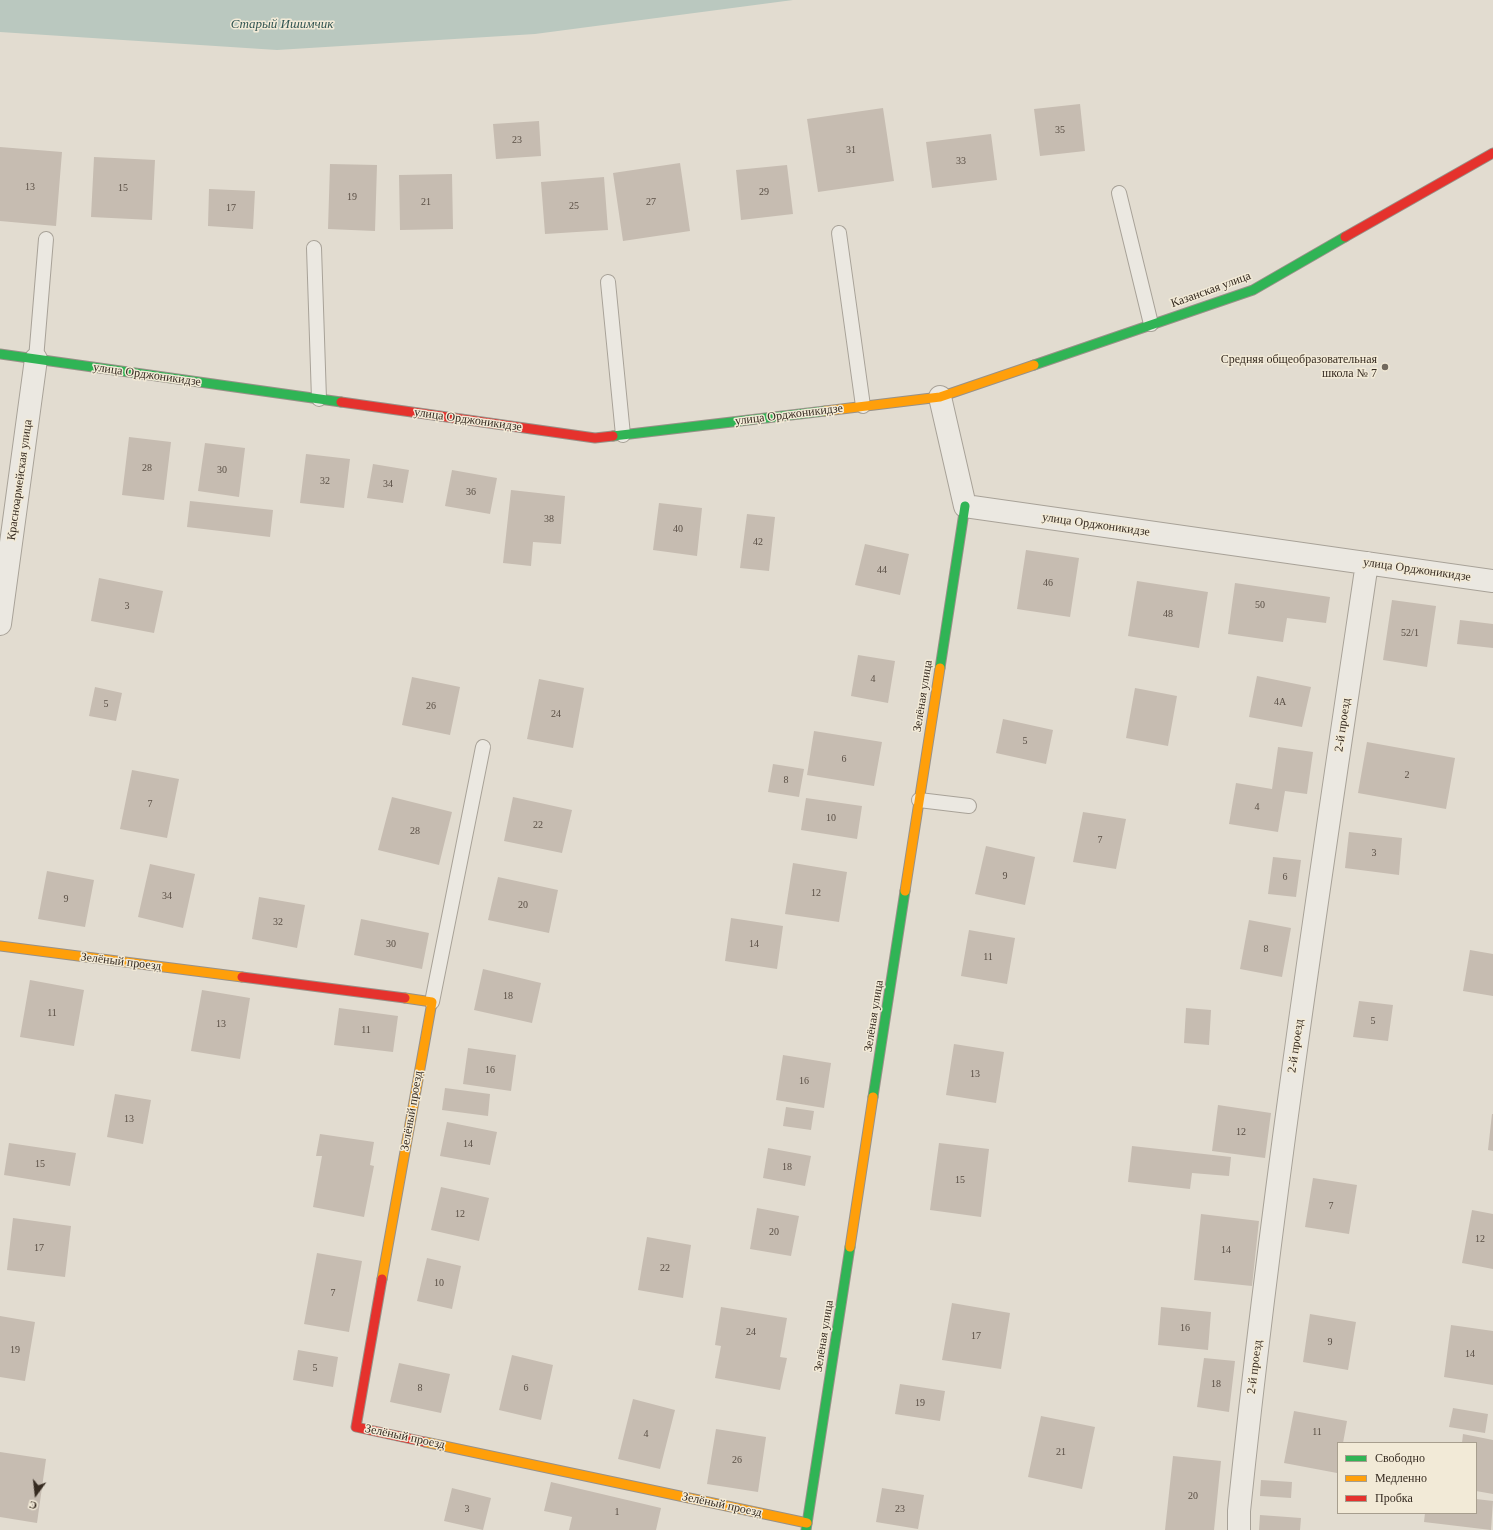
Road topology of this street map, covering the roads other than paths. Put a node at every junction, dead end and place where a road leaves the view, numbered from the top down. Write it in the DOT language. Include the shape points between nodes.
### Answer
graph roads {
  1 [pos="1493,153"];
  2 [pos="1119,193"];
  3 [pos="839,233"];
  4 [pos="46,239"];
  5 [pos="314,248"];
  6 [pos="608,282"];
  7 [pos="1151,324"];
  8 [pos="0,354"];
  9 [pos="36,359"];
  10 [pos="940,397"];
  11 [pos="319,399"];
  12 [pos="863,406"];
  13 [pos="623,435"];
  14 [pos="965,506"];
  15 [pos="1367,563"];
  16 [pos="1493,581"];
  17 [pos="0,624"];
  18 [pos="483,747"];
  19 [pos="919,800"];
  20 [pos="969,806"];
  21 [pos="0,946"];
  22 [pos="432,1002"];
  23 [pos="806,1526"];
  24 [pos="1239,1530"];
  1 -- 7 [label="street, Казанская улица" via="1253,290"];
  2 -- 7 [label="lane"];
  3 -- 12 [label="lane"];
  4 -- 9 [label="lane"];
  5 -- 11 [label="lane"];
  6 -- 13 [label="lane"];
  7 -- 10 [label="street, Казанская улица"];
  8 -- 9 [label="street, улица Орджоникидзе"];
  9 -- 11 [label="street, улица Орджоникидзе"];
  9 -- 17 [label="street, Красноармейская улица"];
  10 -- 12 [label="street, улица Орджоникидзе"];
  10 -- 14 [label="street"];
  11 -- 13 [label="street, улица Орджоникидзе" via="595,438"];
  12 -- 13 [label="street, улица Орджоникидзе"];
  14 -- 15 [label="street, улица Орджоникидзе"];
  14 -- 19 [label="street, Зелёная улица"];
  15 -- 16 [label="street, улица Орджоникидзе"];
  15 -- 24 [label="street, 2-й проезд" via="1286,1117 1253,1380"];
  18 -- 22 [label="lane, Зелёный проезд"];
  19 -- 20 [label="lane"];
  19 -- 23 [label="street, Зелёная улица"];
  21 -- 22 [label="street, Зелёный проезд"];
  22 -- 23 [label="street, Зелёный проезд" via="356,1427"];
}
